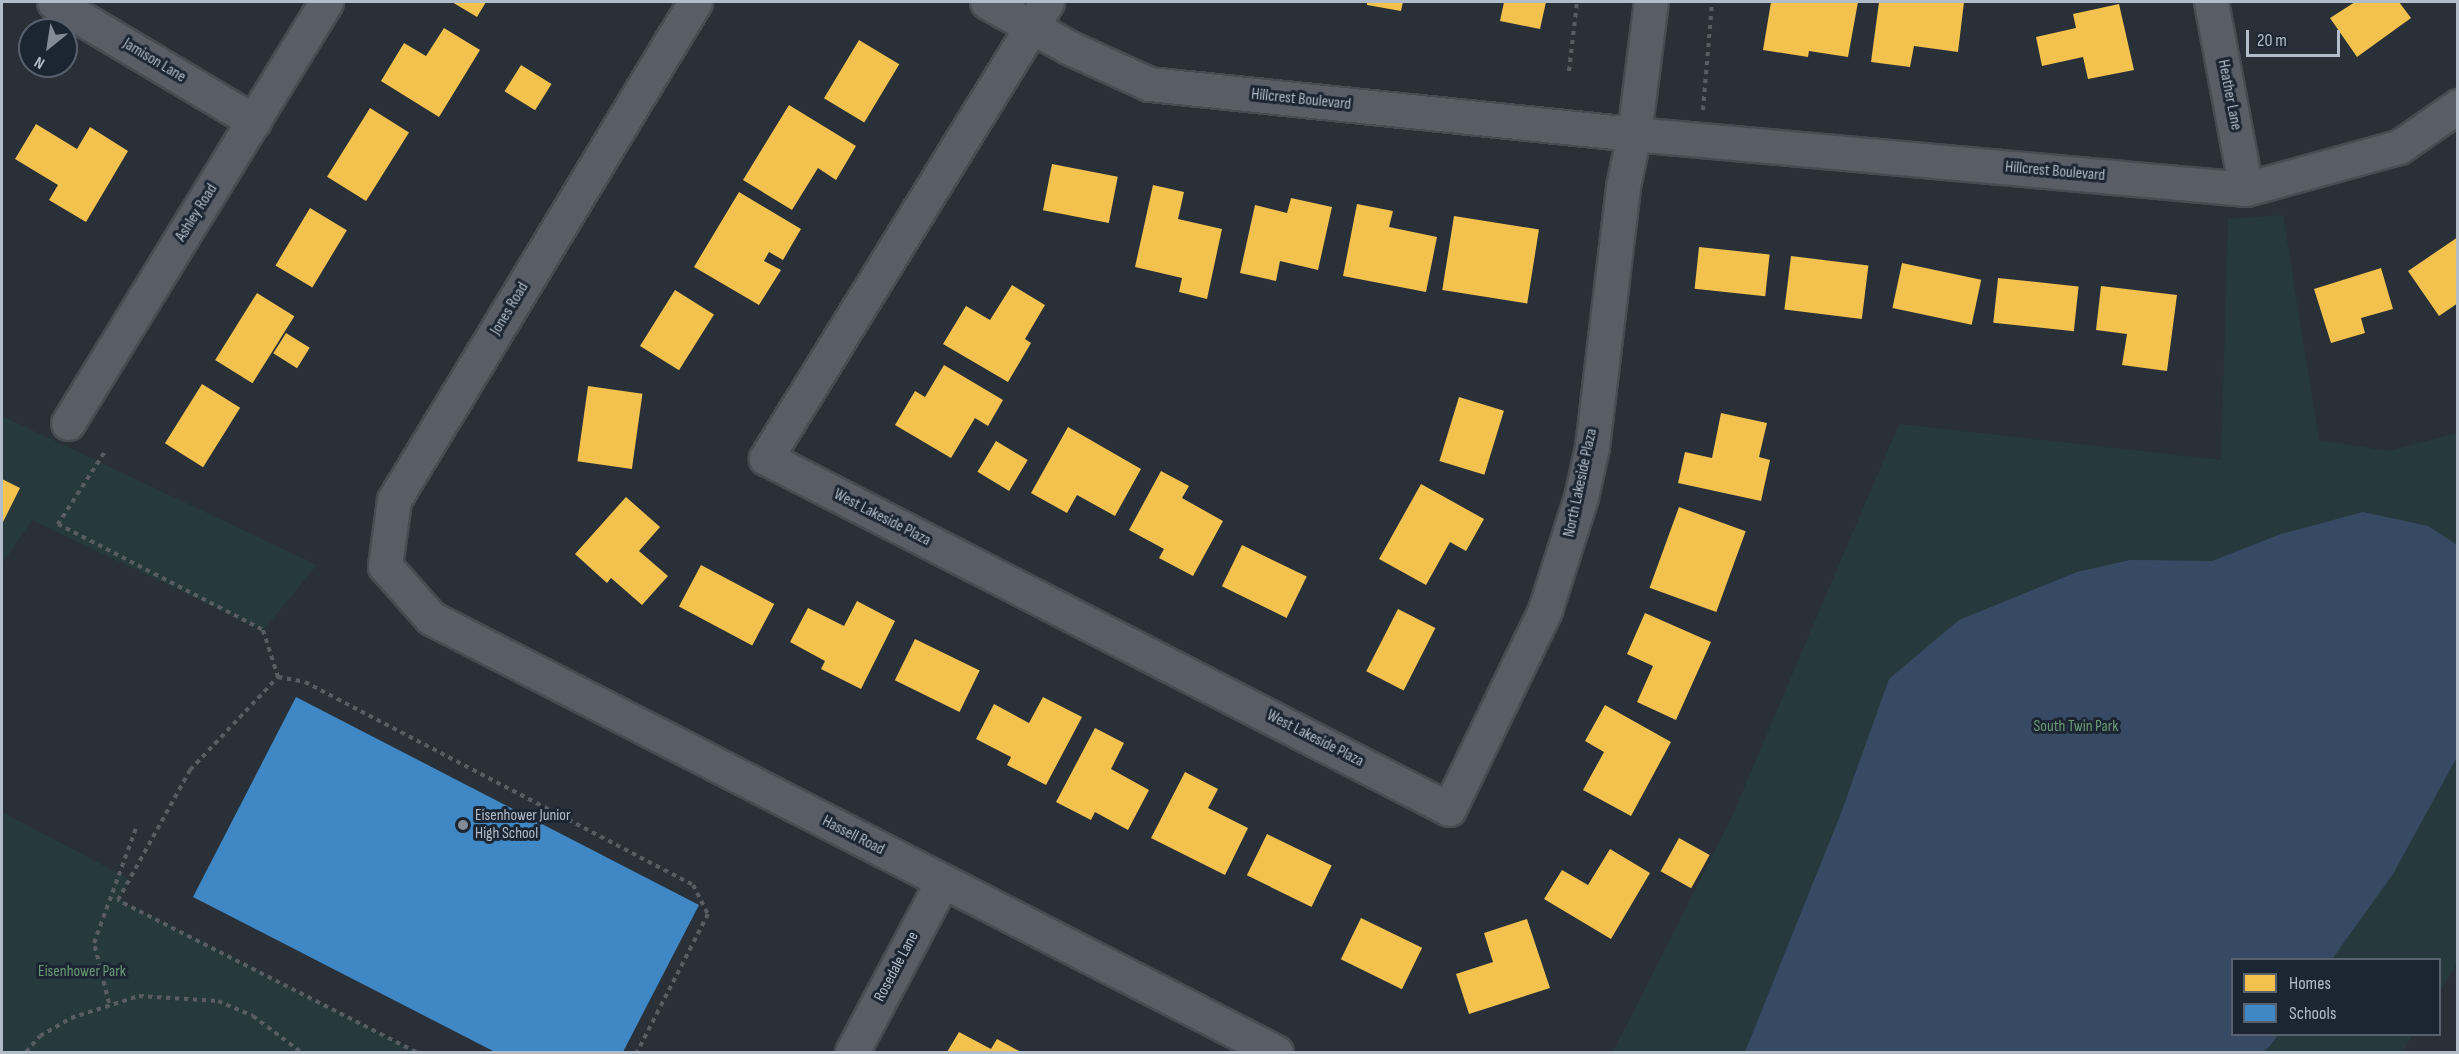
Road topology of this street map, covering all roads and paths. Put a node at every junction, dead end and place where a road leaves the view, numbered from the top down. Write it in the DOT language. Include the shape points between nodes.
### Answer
graph roads {
  1 [pos="54,2"];
  2 [pos="326,2"];
  3 [pos="695,2"];
  4 [pos="987,2"];
  5 [pos="1577,2"];
  6 [pos="1651,2"];
  7 [pos="1712,2"];
  8 [pos="2211,2"];
  9 [pos="1039,14"];
  10 [pos="1569,71"];
  11 [pos="2457,106"];
  12 [pos="254,121"];
  13 [pos="1634,134"];
  14 [pos="1700,140"];
  15 [pos="2246,189"];
  16 [pos="68,423"];
  17 [pos="104,453"];
  18 [pos="431,618"];
  19 [pos="278,677"];
  20 [pos="1449,808"];
  21 [pos="136,828"];
  22 [pos="942,882"];
  23 [pos="110,898"];
  24 [pos="118,900"];
  25 [pos="109,1003"];
  26 [pos="26,1053"];
  27 [pos="302,1053"];
  28 [pos="416,1053"];
  29 [pos="637,1053"];
  30 [pos="852,1053"];
  31 [pos="1276,1053"];
  1 -- 12 [label="street, Jamison Lane"];
  2 -- 12 [label="street, Ashley Road"];
  3 -- 18 [label="street, Jones Road" via="394,500 385,566"];
  4 -- 9 [label="street, Hillcrest Boulevard"];
  5 -- 10 [label="path"];
  6 -- 13 [label="street"];
  7 -- 14 [label="path"];
  8 -- 15 [label="street, Heather Lane"];
  9 -- 13 [label="street, Hillcrest Boulevard" via="1149,84"];
  9 -- 20 [label="street, West Lakeside Plaza" via="766,458"];
  11 -- 15 [label="street, Hillcrest Boulevard" via="2399,147"];
  12 -- 16 [label="street, Ashley Road"];
  13 -- 14 [label="street, Hillcrest Boulevard"];
  13 -- 20 [label="street, North Lakeside Plaza" via="1623,186 1592,447 1578,507 1545,610"];
  14 -- 15 [label="street, Hillcrest Boulevard"];
  17 -- 19 [label="path" via="58,524 263,630"];
  18 -- 22 [label="street, Hassell Road"];
  19 -- 24 [label="path" via="190,770"];
  19 -- 29 [label="path" via="305,681 693,885 708,914"];
  21 -- 23 [label="path"];
  22 -- 30 [label="street, Rosedale Lane"];
  22 -- 31 [label="street, Hassell Road"];
  23 -- 24 [label="path"];
  23 -- 25 [label="path" via="94,944"];
  24 -- 28 [label="path"];
  25 -- 26 [label="path" via="40,1036"];
  25 -- 27 [label="path" via="139,996 218,1001 253,1016"];
}
